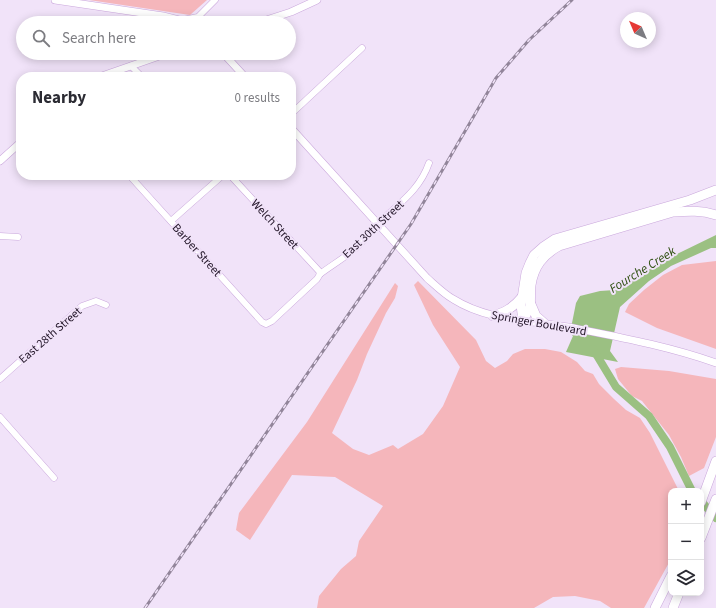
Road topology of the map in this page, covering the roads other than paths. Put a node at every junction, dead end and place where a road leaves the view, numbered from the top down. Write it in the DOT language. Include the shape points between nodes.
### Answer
graph roads {
  1 [pos="55,0"];
  2 [pos="215,0"];
  3 [pos="317,0"];
  4 [pos="163,16"];
  5 [pos="199,16"];
  6 [pos="278,16"];
  7 [pos="362,48"];
  8 [pos="148,60"];
  9 [pos="229,60"];
  10 [pos="131,66"];
  11 [pos="114,72"];
  12 [pos="135,72"];
  13 [pos="240,72"];
  14 [pos="296,109"];
  15 [pos="296,133"];
  16 [pos="16,147"];
  17 [pos="0,161"];
  18 [pos="429,163"];
  19 [pos="134,180"];
  20 [pos="218,180"];
  21 [pos="235,180"];
  22 [pos="716,190"];
  23 [pos="716,215"];
  24 [pos="171,221"];
  25 [pos="379,224"];
  26 [pos="0,236"];
  27 [pos="18,237"];
  28 [pos="537,258"];
  29 [pos="320,274"];
  30 [pos="526,299"];
  31 [pos="106,305"];
  32 [pos="493,316"];
  33 [pos="523,321"];
  34 [pos="266,324"];
  35 [pos="548,324"];
  36 [pos="716,363"];
  37 [pos="0,379"];
  38 [pos="0,417"];
  39 [pos="716,461"];
  40 [pos="54,478"];
  41 [pos="704,494"];
  42 [pos="716,499"];
  43 [pos="704,530"];
  44 [pos="668,582"];
  45 [pos="678,596"];
  46 [pos="655,608"];
  47 [pos="673,608"];
  1 -- 4 [label="main road"];
  2 -- 5 [label="street"];
  3 -- 6 [label="main road"];
  7 -- 14 [label="street"];
  8 -- 10 [label="main road"];
  9 -- 13 [label="main road"];
  10 -- 11 [label="main road"];
  10 -- 12 [label="street"];
  15 -- 25 [label="main road, Springer Boulevard"];
  16 -- 17 [label="main road"];
  18 -- 25 [label="street, East 30th Street" via="423,178"];
  19 -- 24 [label="street, Barber Street"];
  20 -- 24 [label="street"];
  21 -- 29 [label="street, Welch Street"];
  22 -- 28 [label="highway" via="690,200 554,239 543,247"];
  23 -- 28 [label="highway" via="692,210 673,212 559,246"];
  24 -- 34 [label="street, Barber Street"];
  25 -- 29 [label="street, East 30th Street" via="356,247"];
  25 -- 32 [label="main road, Springer Boulevard" via="427,278 448,295 465,306"];
  26 -- 27 [label="street"];
  28 -- 30 [label="highway" via="526,273"];
  29 -- 34 [label="street, East 30th Street"];
  30 -- 32 [label="highway" via="504,313"];
  30 -- 33 [label="highway" via="521,305"];
  30 -- 35 [label="highway" via="536,316"];
  31 -- 37 [label="street, East 28th Street" via="96,301 82,306"];
  32 -- 33 [label="main road, Springer Boulevard"];
  33 -- 35 [label="main road, Springer Boulevard"];
  35 -- 36 [label="main road, Springer Boulevard" via="640,341"];
  38 -- 40 [label="street"];
  39 -- 41 [label="highway"];
  42 -- 43 [label="highway"];
  44 -- 46 [label="highway"];
  45 -- 47 [label="highway"];
}
